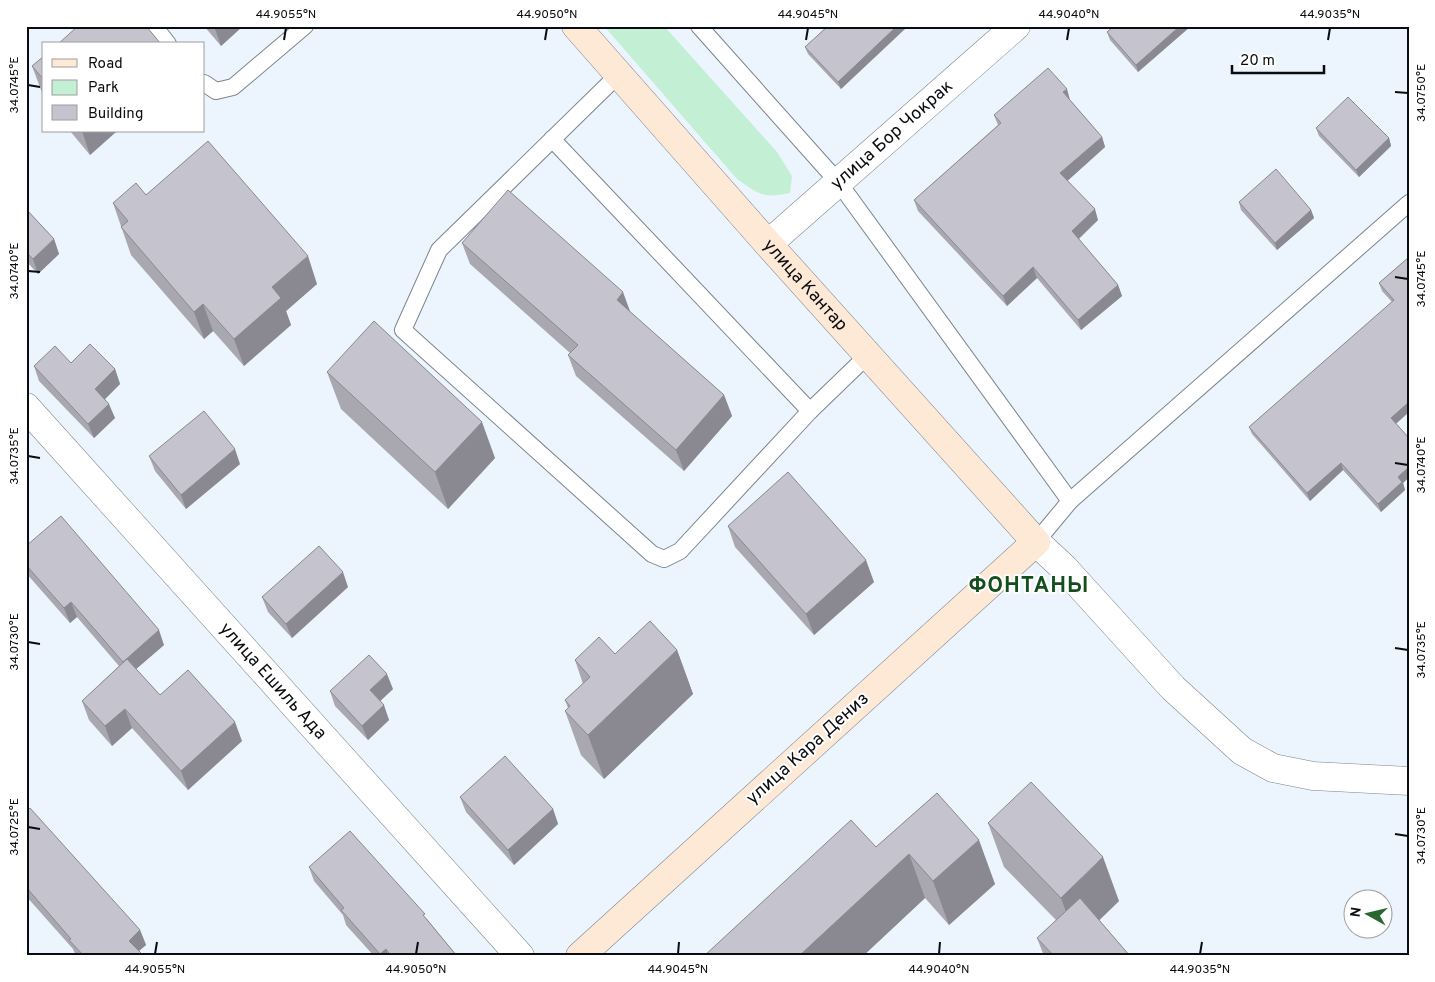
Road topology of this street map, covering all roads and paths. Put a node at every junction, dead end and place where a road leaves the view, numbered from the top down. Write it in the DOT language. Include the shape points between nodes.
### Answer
graph roads {
  1 [pos="154,26"];
  2 [pos="305,26"];
  3 [pos="576,26"];
  4 [pos="699,26"];
  5 [pos="1016,26"];
  6 [pos="166,42"];
  7 [pos="618,74"];
  8 [pos="205,84"];
  9 [pos="552,139"];
  10 [pos="839,183"];
  11 [pos="1409,203"];
  12 [pos="768,244"];
  13 [pos="868,355"];
  14 [pos="26,407"];
  15 [pos="810,411"];
  16 [pos="1070,501"];
  17 [pos="1036,542"];
  18 [pos="1409,781"];
  19 [pos="520,956"];
  20 [pos="580,956"];
  1 -- 6 [label="lane"];
  2 -- 8 [label="lane" via="233,87 216,92"];
  3 -- 7 [label="main road, улица Кантар"];
  4 -- 10 [label="lane"];
  5 -- 10 [label="street, улица Бор Чокрак"];
  7 -- 9 [label="lane"];
  7 -- 12 [label="main road, улица Кантар"];
  9 -- 15 [label="lane"];
  9 -- 15 [label="lane" via="439,250 403,330 652,554 664,559 680,550"];
  10 -- 12 [label="street, улица Бор Чокрак"];
  10 -- 16 [label="lane"];
  11 -- 16 [label="lane"];
  12 -- 13 [label="main road, улица Кантар"];
  13 -- 15 [label="lane"];
  13 -- 17 [label="main road, улица Кантар"];
  14 -- 19 [label="street, улица Ешиль Ада"];
  16 -- 17 [label="lane"];
  17 -- 18 [label="street" via="1064,568 1173,688 1242,751 1273,768 1313,776"];
  17 -- 20 [label="main road, улица Кара Дениз"];
}
